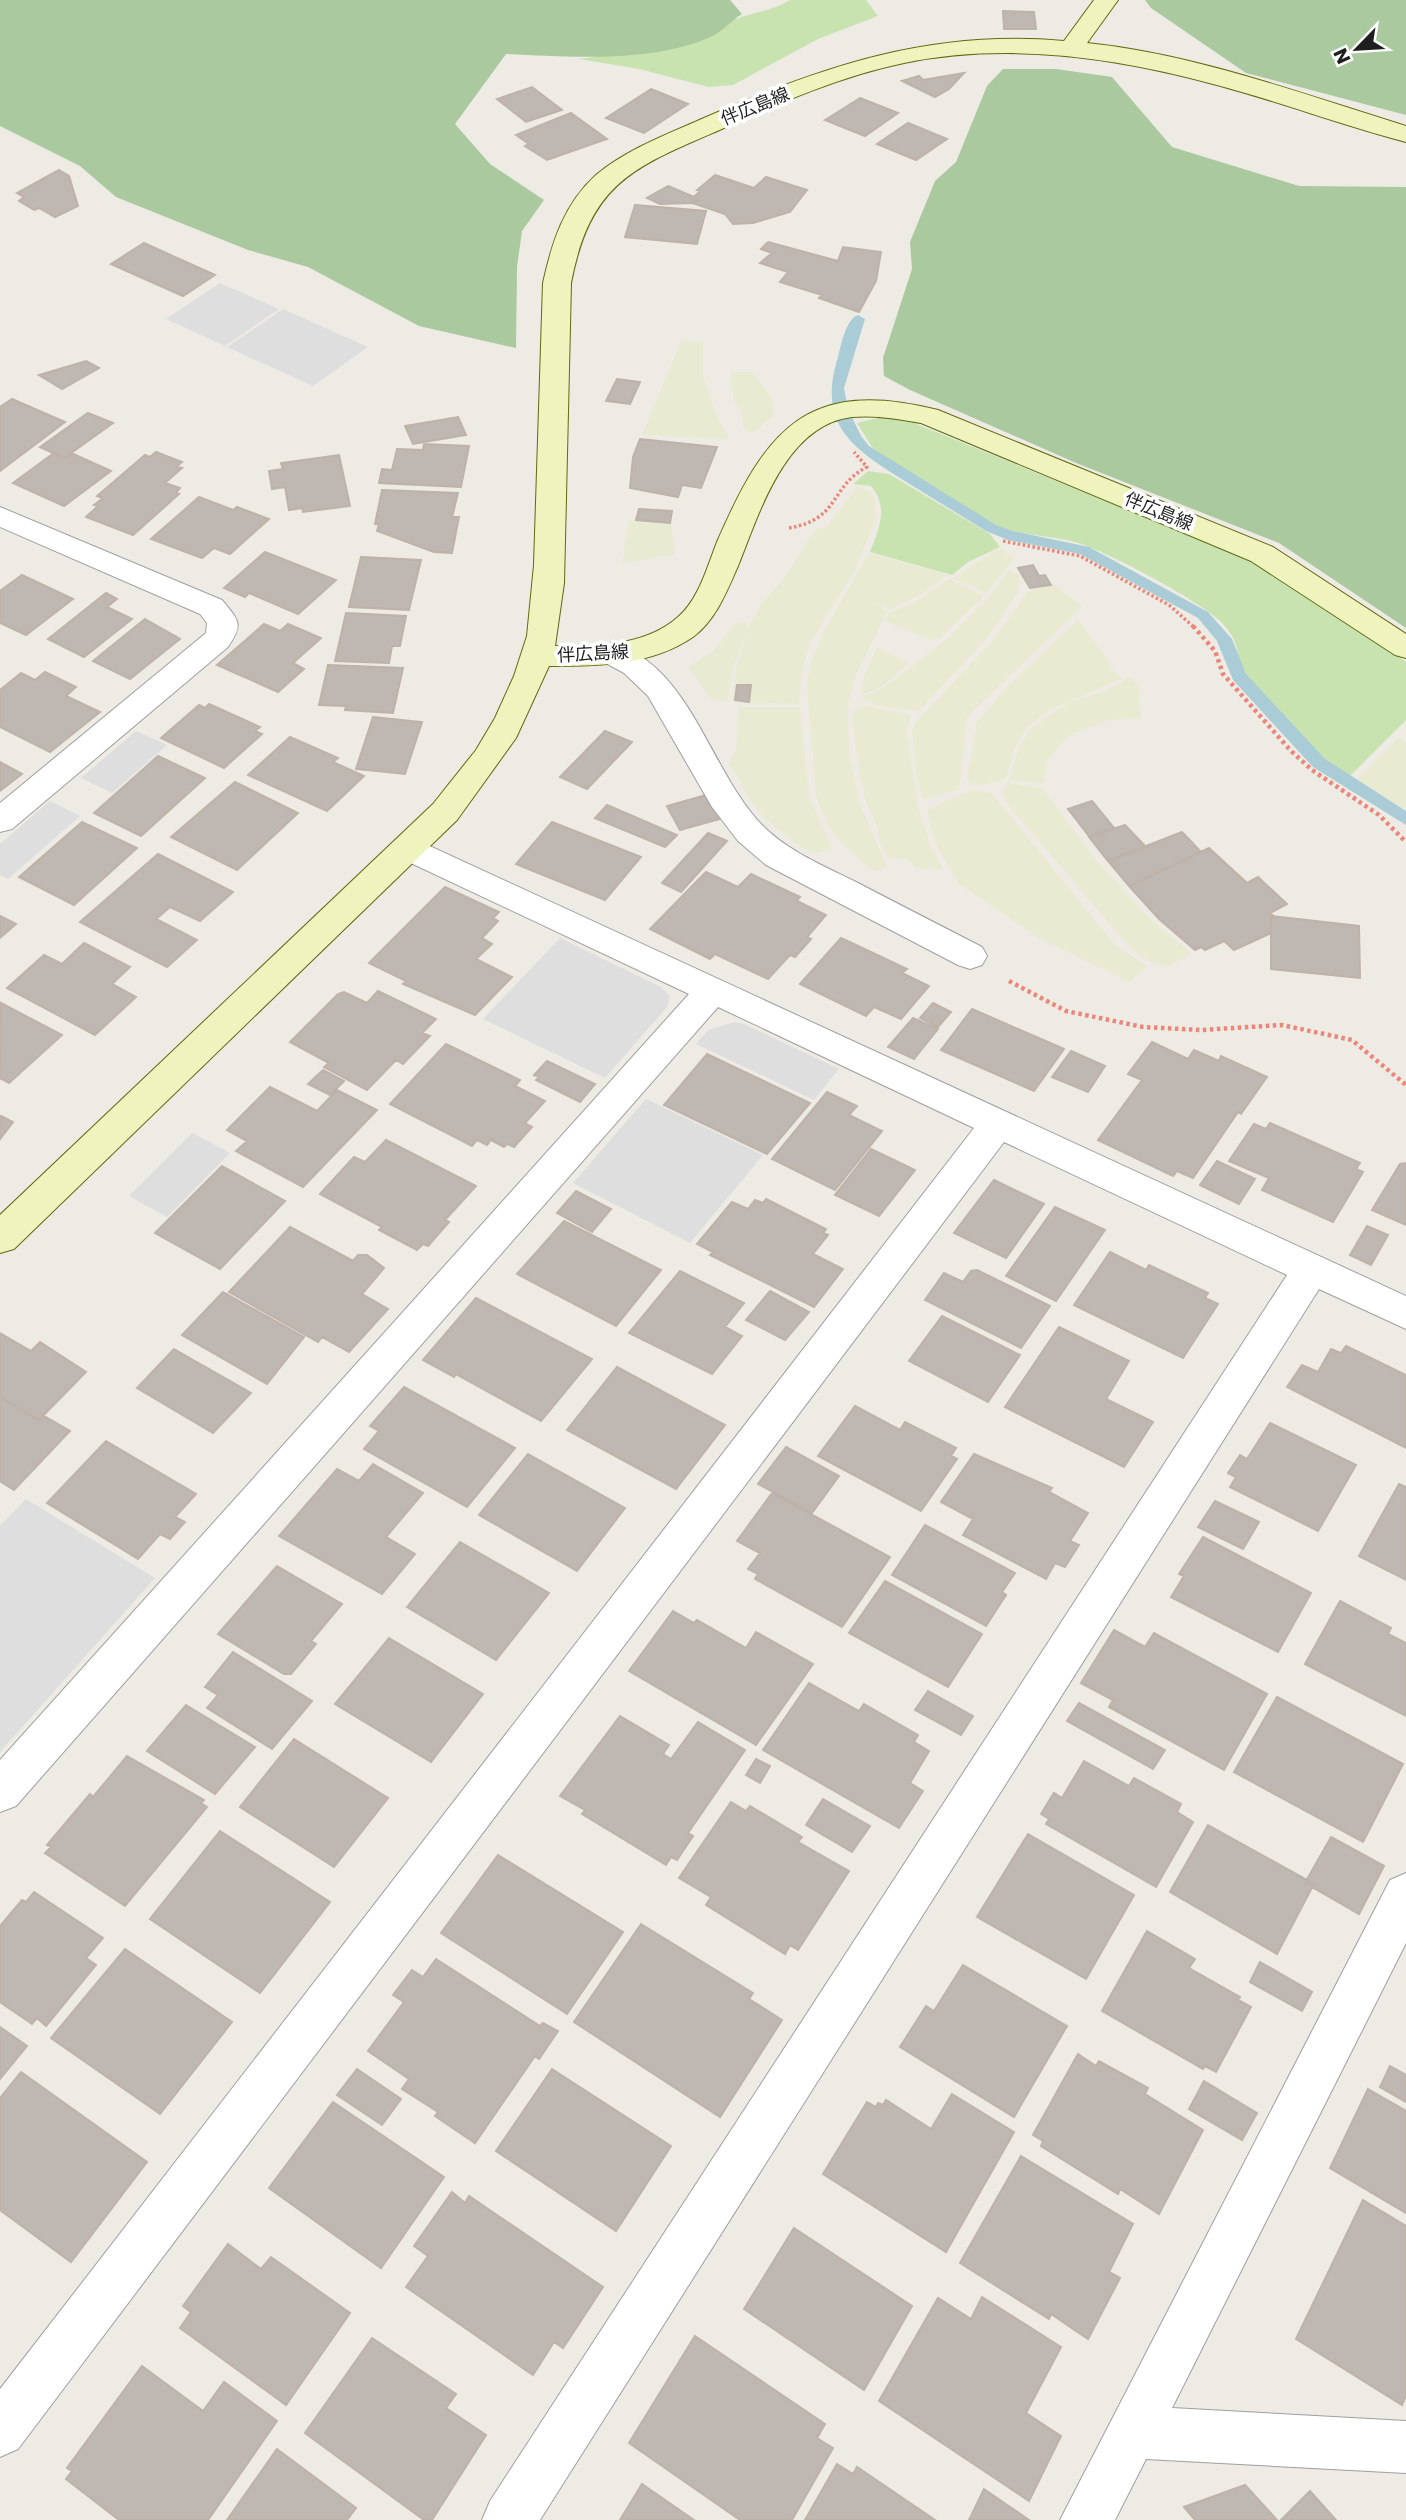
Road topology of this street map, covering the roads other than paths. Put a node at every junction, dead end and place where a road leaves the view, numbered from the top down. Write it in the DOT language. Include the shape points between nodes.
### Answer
graph roads {
  1 [pos="1106,0"];
  2 [pos="1071,48"];
  3 [pos="1406,134"];
  4 [pos="13,522"];
  5 [pos="0,547"];
  6 [pos="1406,648"];
  7 [pos="613,654"];
  8 [pos="537,656"];
  9 [pos="0,821"];
  10 [pos="408,848"];
  11 [pos="970,956"];
  12 [pos="713,990"];
  13 [pos="998,1123"];
  14 [pos="0,1238"];
  15 [pos="1311,1269"];
  16 [pos="1406,1314"];
  17 [pos="0,1792"];
  18 [pos="1406,1895"];
  19 [pos="0,2431"];
  20 [pos="1132,2432"];
  21 [pos="1406,2447"];
  22 [pos="509,2520"];
  23 [pos="1087,2520"];
  1 -- 2 [label="main road"];
  2 -- 3 [label="main road, 伴広島線" via="1213,76"];
  2 -- 8 [label="main road, 伴広島線" via="956,48 851,69 674,141 614,174 587,199 570,226 557,283 550,541"];
  4 -- 5 [label="street"];
  4 -- 9 [label="street" via="211,607 223,622 223,631"];
  6 -- 7 [label="main road, 伴広島線" via="1262,554 899,408 841,411 789,436 758,481 696,618 653,646"];
  7 -- 8 [label="main road, 伴広島線"];
  7 -- 11 [label="street" via="635,666 660,690 724,799 750,833 796,866"];
  8 -- 10 [label="main road" via="492,754 445,812"];
  10 -- 12 [label="street"];
  10 -- 14 [label="main road"];
  12 -- 13 [label="street"];
  12 -- 17 [label="street"];
  13 -- 15 [label="street"];
  13 -- 19 [label="street"];
  15 -- 16 [label="street"];
  15 -- 22 [label="street"];
  18 -- 20 [label="street"];
  20 -- 21 [label="street"];
  20 -- 23 [label="street"];
}
